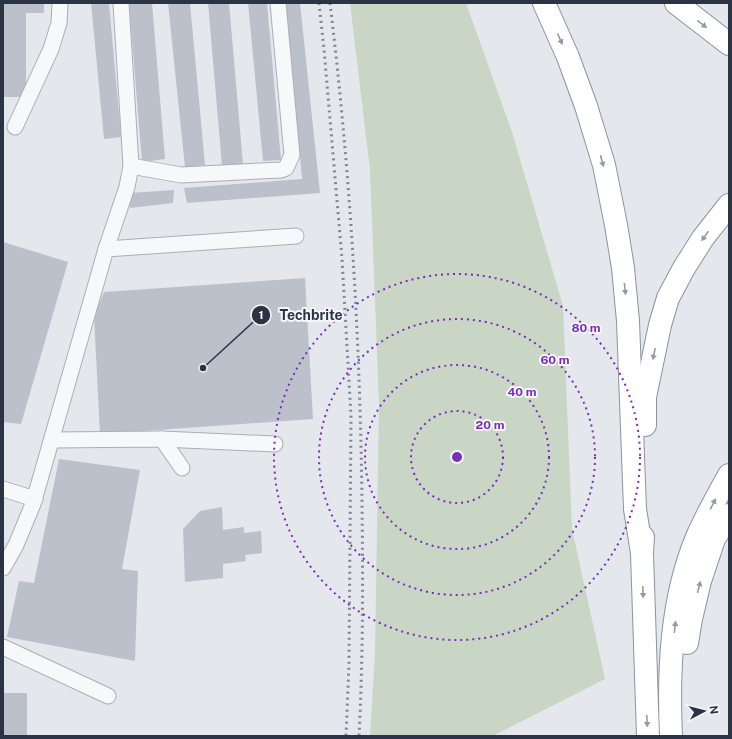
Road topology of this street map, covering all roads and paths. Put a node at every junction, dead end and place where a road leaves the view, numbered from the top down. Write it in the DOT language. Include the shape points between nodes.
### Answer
graph roads {
  1 [pos="60,3"];
  2 [pos="122,3"];
  3 [pos="278,3"];
  4 [pos="544,3"];
  5 [pos="676,3"];
  6 [pos="729,44"];
  7 [pos="15,127"];
  8 [pos="131,166"];
  9 [pos="729,205"];
  10 [pos="296,236"];
  11 [pos="106,249"];
  12 [pos="162,439"];
  13 [pos="52,440"];
  14 [pos="275,444"];
  15 [pos="182,468"];
  16 [pos="729,475"];
  17 [pos="3,489"];
  18 [pos="35,499"];
  19 [pos="729,515"];
  20 [pos="642,552"];
  21 [pos="3,568"];
  22 [pos="3,647"];
  23 [pos="108,696"];
  24 [pos="648,736"];
  25 [pos="671,736"];
  26 [pos="681,736"];
  1 -- 7 [label="street" via="60,23 51,49"];
  2 -- 8 [label="street"];
  3 -- 8 [label="street" via="292,155 286,168 181,175"];
  4 -- 20 [label="highway, one-way" via="586,106 604,165 616,225 628,321 635,509"];
  5 -- 6 [label="highway, one-way"];
  8 -- 11 [label="street" via="127,187"];
  9 -- 20 [label="highway, one-way" via="684,268 668,298 660,325 645,397 645,510"];
  10 -- 11 [label="street"];
  11 -- 13 [label="street"];
  12 -- 13 [label="street"];
  12 -- 14 [label="street"];
  12 -- 15 [label="street"];
  13 -- 18 [label="street"];
  25 -- 16 [label="highway, one-way" via="671,666 678,604 697,537"];
  17 -- 18 [label="street"];
  18 -- 21 [label="street" via="16,545"];
  26 -- 19 [label="highway, one-way" via="681,699 691,619 714,539"];
  20 -- 24 [label="highway, one-way"];
  22 -- 23 [label="street"];
}
